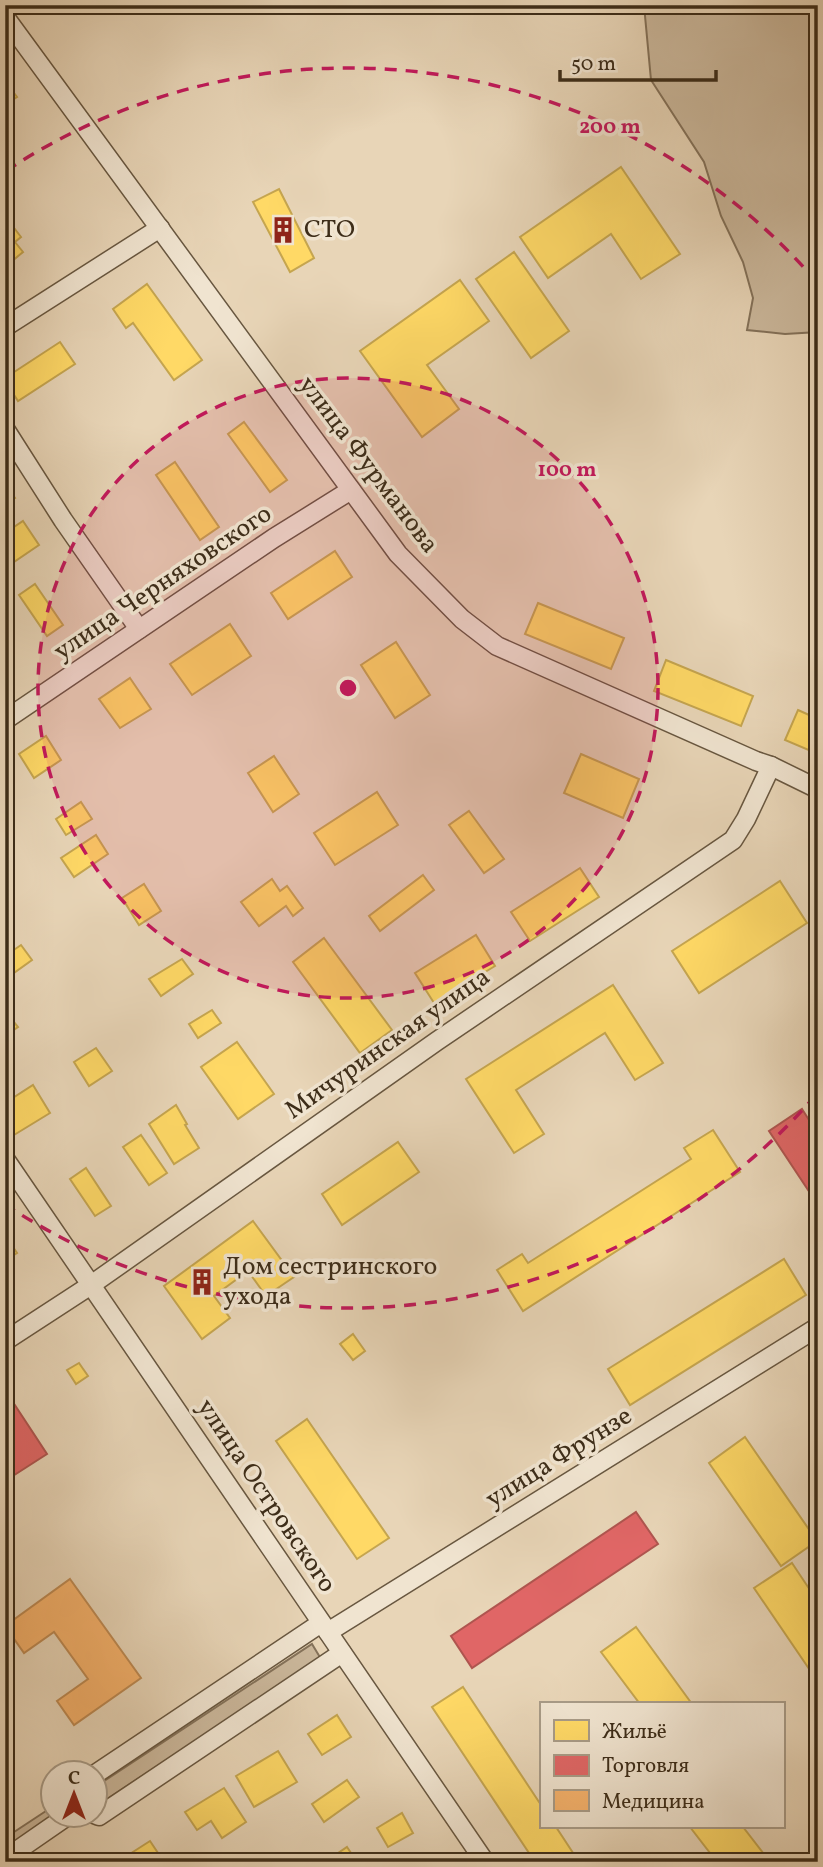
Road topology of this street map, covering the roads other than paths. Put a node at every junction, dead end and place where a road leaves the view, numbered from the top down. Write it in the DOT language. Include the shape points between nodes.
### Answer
graph roads {
  1 [pos="5,17"];
  2 [pos="160,229"];
  3 [pos="5,327"];
  4 [pos="5,429"];
  5 [pos="351,490"];
  6 [pos="139,629"];
  7 [pos="5,720"];
  8 [pos="771,766"];
  9 [pos="818,789"];
  10 [pos="5,1159"];
  11 [pos="91,1285"];
  12 [pos="818,1327"];
  13 [pos="5,1341"];
  14 [pos="324,1628"];
  15 [pos="342,1653"];
  16 [pos="108,1765"];
  17 [pos="108,1810"];
  18 [pos="52,1828"];
  19 [pos="5,1859"];
  20 [pos="485,1862"];
  1 -- 2 [label="street, улица Фурманова"];
  2 -- 3 [label="street"];
  2 -- 5 [label="street, улица Фурманова"];
  4 -- 6 [label="street"];
  5 -- 6 [label="street, улица Черняховского"];
  5 -- 8 [label="street, улица Фурманова" via="398,554 497,646"];
  6 -- 7 [label="street, улица Черняховского"];
  8 -- 9 [label="street, улица Фурманова"];
  8 -- 11 [label="street, Мичуринская улица" via="733,840"];
  10 -- 11 [label="street, улица Островского"];
  11 -- 13 [label="street, Мичуринская улица"];
  11 -- 14 [label="street, улица Островского"];
  12 -- 14 [label="street, улица Фрунзе"];
  14 -- 15 [label="street, улица Островского"];
  14 -- 16 [label="street, улица Фрунзе"];
  15 -- 17 [label="street"];
  15 -- 20 [label="street, улица Островского"];
  18 -- 19 [label="street"];
}
